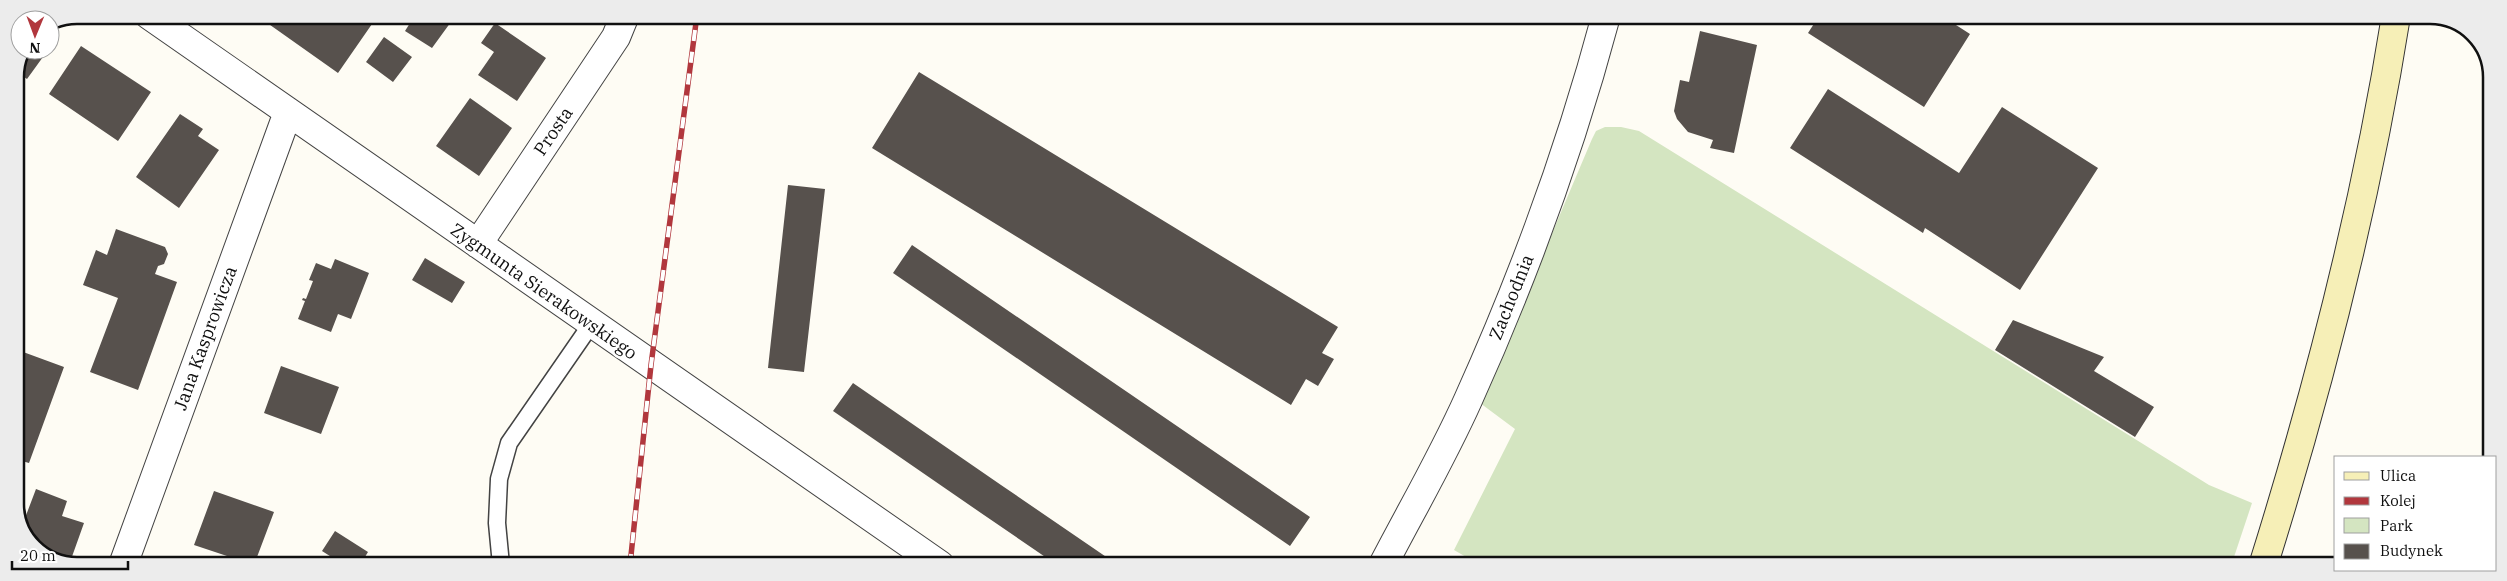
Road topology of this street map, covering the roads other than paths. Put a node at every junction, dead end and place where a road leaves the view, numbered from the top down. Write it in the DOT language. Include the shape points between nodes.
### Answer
graph roads {
  1 [pos="162,24"];
  2 [pos="621,24"];
  3 [pos="1604,24"];
  4 [pos="2395,24"];
  5 [pos="288,112"];
  6 [pos="478,244"];
  7 [pos="592,323"];
  8 [pos="126,557"];
  9 [pos="500,557"];
  10 [pos="928,557"];
  11 [pos="1388,557"];
  12 [pos="2266,557"];
  1 -- 5 [label="street, Zygmunta Sierakowskiego"];
  2 -- 6 [label="street, Prosta" via="616,37"];
  3 -- 11 [label="street, Zachodnia" via="1584,99 1529,254 1468,401"];
  4 -- 12 [label="main road" via="2350,260 2298,453"];
  5 -- 6 [label="street, Zygmunta Sierakowskiego"];
  5 -- 8 [label="street, Jana Kasprowicza"];
  6 -- 7 [label="street, Zygmunta Sierakowskiego"];
  7 -- 9 [label="lane" via="509,443 499,479 497,523"];
  7 -- 10 [label="street, Zygmunta Sierakowskiego"];
}
